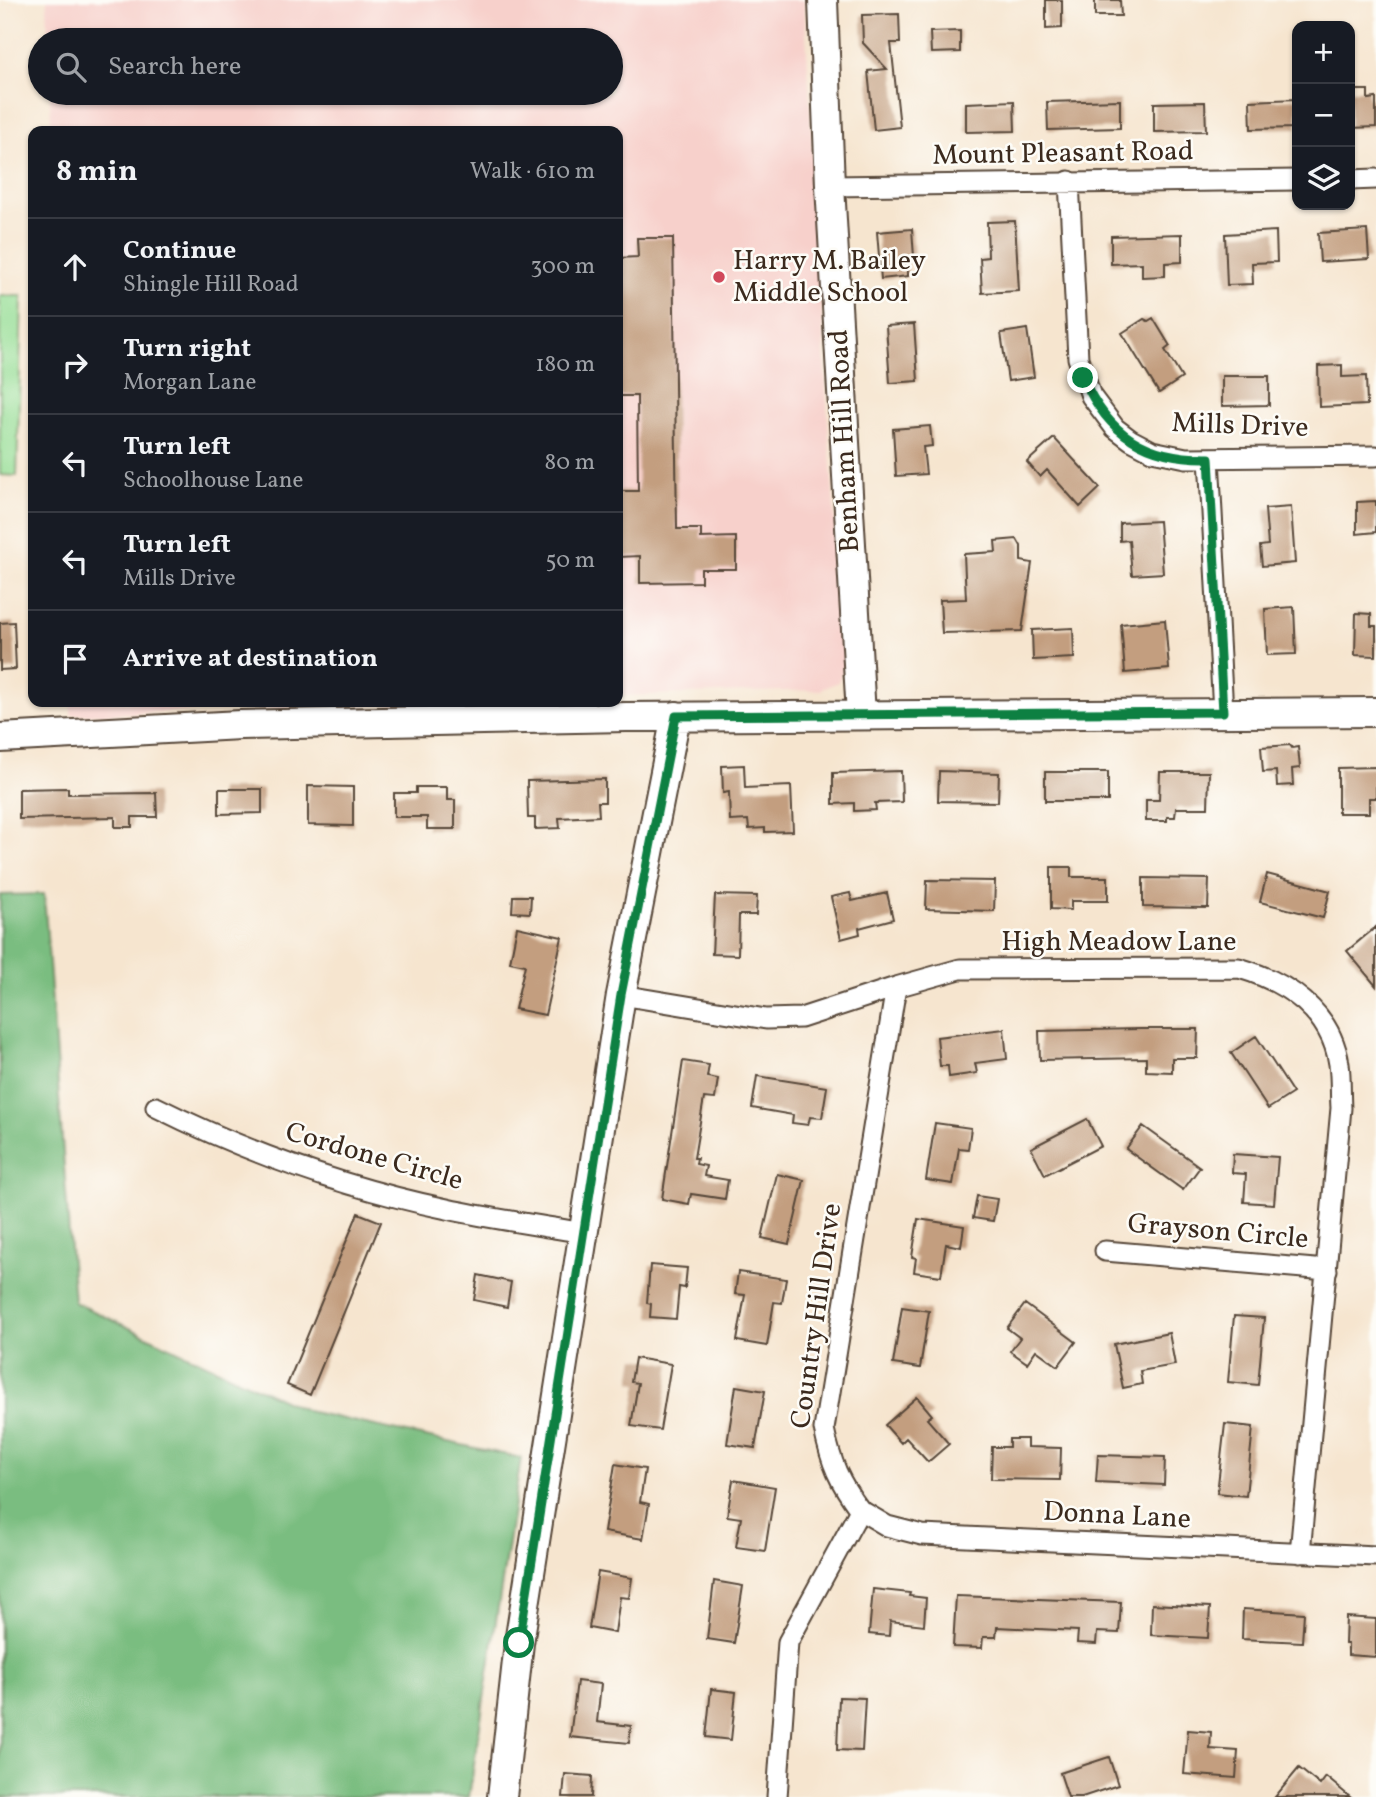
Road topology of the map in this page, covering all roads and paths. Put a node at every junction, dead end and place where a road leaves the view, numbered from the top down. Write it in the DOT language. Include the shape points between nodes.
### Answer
graph roads {
  1 [pos="822,0"];
  2 [pos="1376,179"];
  3 [pos="1292,180"];
  4 [pos="1355,180"];
  5 [pos="1069,181"];
  6 [pos="830,186"];
  7 [pos="1376,456"];
  8 [pos="1209,458"];
  9 [pos="1223,712"];
  10 [pos="1376,712"];
  11 [pos="861,715"];
  12 [pos="676,716"];
  13 [pos="0,738"];
  14 [pos="895,987"];
  15 [pos="621,995"];
  16 [pos="156,1107"];
  17 [pos="584,1233"];
  18 [pos="1105,1251"];
  19 [pos="1326,1270"];
  20 [pos="860,1510"];
  21 [pos="1300,1553"];
  22 [pos="1376,1556"];
  23 [pos="502,1797"];
  24 [pos="777,1797"];
  1 -- 6 [label="street, Benham Hill Road"];
  2 -- 4 [label="street"];
  3 -- 5 [label="street, Mount Pleasant Road"];
  5 -- 6 [label="street, Mount Pleasant Road"];
  5 -- 8 [label="street, Mills Drive" via="1078,358 1091,397 1115,428 1131,440 1171,457"];
  6 -- 11 [label="street, Benham Hill Road"];
  7 -- 8 [label="street, Mills Drive"];
  8 -- 9 [label="street"];
  9 -- 10 [label="street"];
  9 -- 11 [label="street"];
  11 -- 12 [label="street"];
  12 -- 13 [label="street" via="240,725"];
  12 -- 15 [label="street"];
  14 -- 15 [label="street, High Meadow Lane" via="801,1018 766,1019"];
  14 -- 19 [label="street, High Meadow Lane" via="974,969 1239,968 1283,984 1320,1018 1339,1063 1341,1108"];
  14 -- 20 [label="street, Country Hill Drive" via="824,1429 832,1465"];
  15 -- 17 [label="street"];
  16 -- 17 [label="street, Cordone Circle" via="216,1137 320,1175 446,1209"];
  17 -- 23 [label="street" via="519,1643"];
  18 -- 19 [label="street, Grayson Circle"];
  19 -- 21 [label="street, High Meadow Lane"];
  20 -- 21 [label="street, Donna Lane" via="887,1526 922,1535"];
  20 -- 24 [label="street" via="788,1642"];
  21 -- 22 [label="street, Donna Lane"];
}
